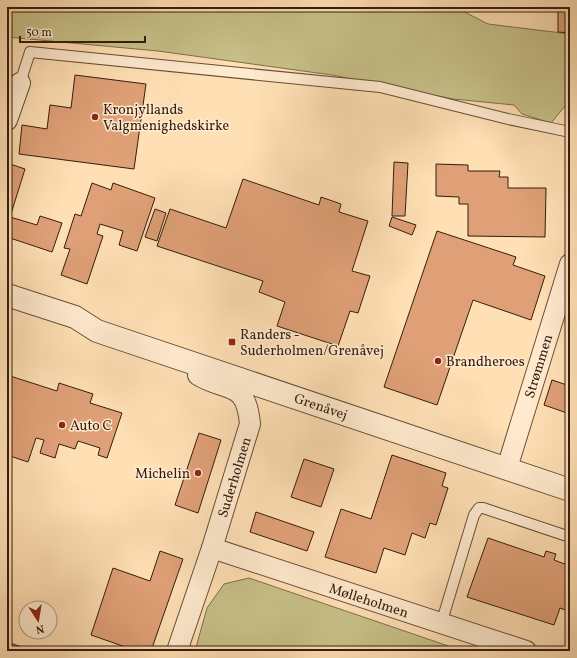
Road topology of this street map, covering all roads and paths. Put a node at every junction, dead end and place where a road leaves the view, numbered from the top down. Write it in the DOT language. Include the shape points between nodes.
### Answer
graph roads {
  1 [pos="20,84"];
  2 [pos="7,120"];
  3 [pos="570,132"];
  4 [pos="570,264"];
  5 [pos="7,295"];
  6 [pos="75,317"];
  7 [pos="156,351"];
  8 [pos="509,462"];
  9 [pos="570,475"];
  10 [pos="570,490"];
  11 [pos="570,537"];
  12 [pos="212,548"];
  13 [pos="441,624"];
  14 [pos="518,650"];
  15 [pos="177,651"];
  1 -- 2 [label="street"];
  1 -- 3 [label="lane" via="30,52 380,87"];
  4 -- 8 [label="street, Strømmen"];
  5 -- 6 [label="street, Grenåvej"];
  6 -- 7 [label="street, Grenåvej" via="97,331"];
  6 -- 8 [label="street, Grenåvej" via="98,318"];
  7 -- 8 [label="street, Grenåvej"];
  7 -- 12 [label="street, Suderholmen" via="201,377 235,389 242,395 249,412 250,424"];
  8 -- 9 [label="street, Grenåvej"];
  8 -- 10 [label="street, Grenåvej"];
  11 -- 13 [label="lane" via="479,508 474,515"];
  12 -- 13 [label="street, Mølleholmen"];
  12 -- 15 [label="street, Suderholmen"];
  13 -- 14 [label="street, Mølleholmen"];
}
